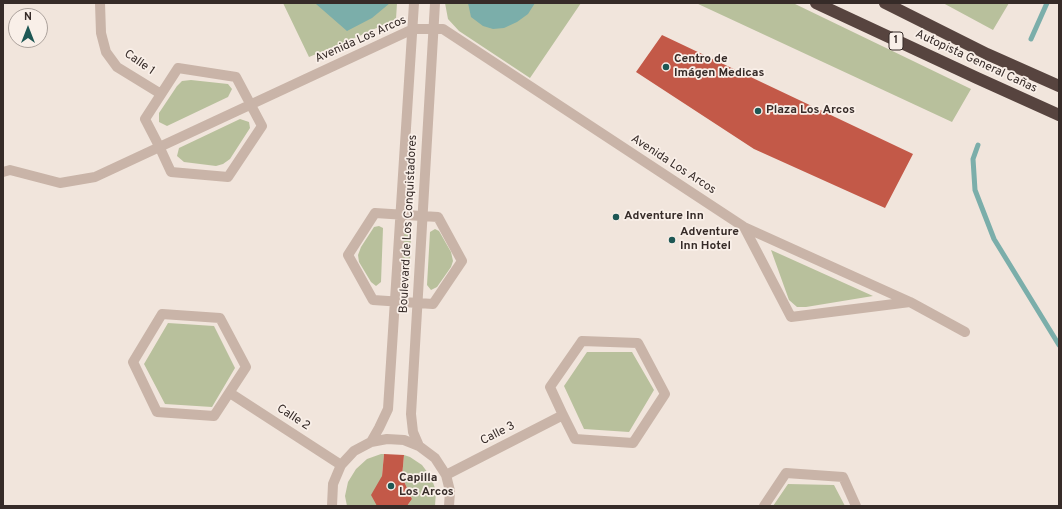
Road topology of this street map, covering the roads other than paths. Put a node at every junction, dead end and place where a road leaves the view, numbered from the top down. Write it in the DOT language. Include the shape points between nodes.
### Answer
graph roads {
  1 [pos="100,3"];
  2 [pos="414,3"];
  3 [pos="435,3"];
  4 [pos="816,3"];
  5 [pos="885,3"];
  6 [pos="892,3"];
  7 [pos="433,28"];
  8 [pos="413,29"];
  9 [pos="987,54"];
  10 [pos="1059,86"];
  11 [pos="161,94"];
  12 [pos="251,105"];
  13 [pos="1059,115"];
  14 [pos="159,146"];
  15 [pos="3,172"];
  16 [pos="401,215"];
  17 [pos="422,216"];
  18 [pos="744,227"];
  19 [pos="395,302"];
  20 [pos="910,302"];
  21 [pos="418,303"];
  22 [pos="965,332"];
  23 [pos="230,392"];
  24 [pos="562,415"];
  25 [pos="371,442"];
  26 [pos="419,446"];
  27 [pos="341,465"];
  28 [pos="446,475"];
  29 [pos="332,506"];
  30 [pos="449,506"];
  31 [pos="764,506"];
  32 [pos="856,506"];
  1 -- 11 [label="street, Calle 1" via="101,33 106,52 117,67"];
  2 -- 8 [label="street, Boulevard de Los Conquistadores"];
  3 -- 7 [label="street, Boulevard de Los Conquistadores"];
  4 -- 13 [label="highway, Autopista General Cañas / 1"];
  5 -- 9 [label="highway, Autopista General Cañas"];
  6 -- 9 [label="highway"];
  7 -- 8 [label="street, Avenida Los Arcos"];
  7 -- 17 [label="street, Boulevard de Los Conquistadores"];
  7 -- 18 [label="street, Avenida Los Arcos" via="443,29"];
  8 -- 12 [label="street, Avenida Los Arcos"];
  8 -- 16 [label="street, Boulevard de Los Conquistadores"];
  9 -- 10 [label="highway, Autopista General Cañas"];
  11 -- 12 [label="street" via="178,68 236,76"];
  11 -- 14 [label="street" via="145,119"];
  12 -- 14 [label="street, Avenida Los Arcos"];
  12 -- 14 [label="street" via="262,126 228,177 171,172"];
  14 -- 15 [label="street, Avenida Los Arcos" via="95,177 60,183 10,170"];
  16 -- 17 [label="street"];
  16 -- 19 [label="street, Boulevard de Los Conquistadores"];
  16 -- 19 [label="street" via="374,213 348,255 373,300"];
  17 -- 21 [label="street, Boulevard de Los Conquistadores"];
  17 -- 21 [label="street" via="438,217 462,261 433,304"];
  18 -- 20 [label="street, Avenida Los Arcos"];
  18 -- 20 [label="street, Avenida Los Arcos" via="791,317"];
  19 -- 21 [label="street"];
  19 -- 25 [label="street, Boulevard de Los Conquistadores" via="388,408"];
  20 -- 22 [label="street, Avenida Los Arcos"];
  21 -- 26 [label="street, Boulevard de Los Conquistadores" via="411,414 413,432"];
  23 -- 23 [label="street" via="246,367 220,318 162,314 133,362 158,412 214,416"];
  23 -- 27 [label="street, Calle 2"];
  24 -- 24 [label="street" via="575,439 633,443 665,394 638,343 582,340 550,387"];
  24 -- 28 [label="street, Calle 3"];
  25 -- 26 [label="street" via="393,439"];
  25 -- 27 [label="street" via="354,451"];
  26 -- 28 [label="street" via="435,458"];
  27 -- 29 [label="street" via="333,484"];
  28 -- 30 [label="street" via="450,492"];
  31 -- 32 [label="street" via="786,473 843,477"];
}
